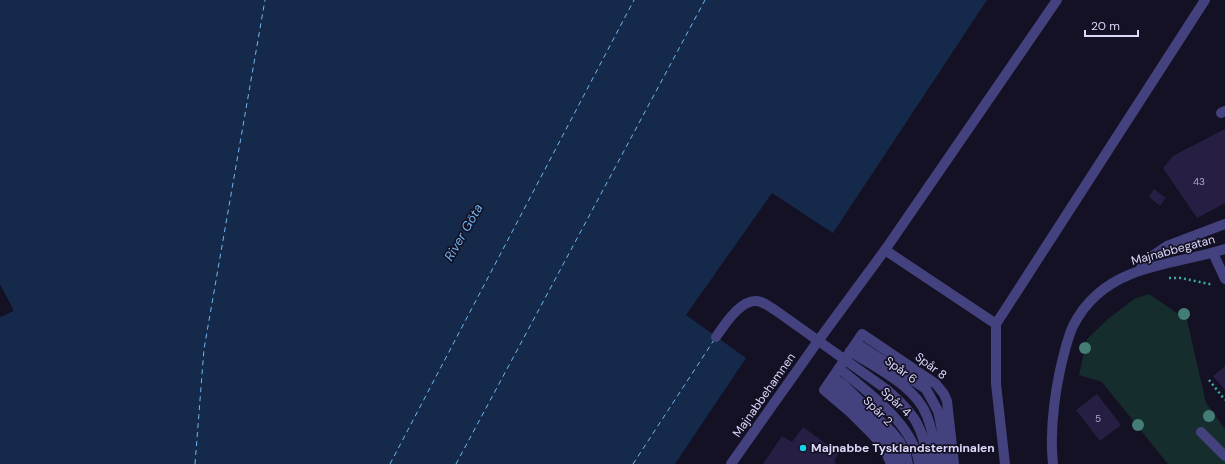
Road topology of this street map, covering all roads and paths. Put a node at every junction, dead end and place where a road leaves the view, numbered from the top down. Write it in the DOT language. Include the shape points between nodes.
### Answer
graph roads {
  1 [pos="1058,0"];
  2 [pos="1205,0"];
  3 [pos="1225,224"];
  4 [pos="1225,249"];
  5 [pos="886,250"];
  6 [pos="1214,253"];
  7 [pos="1139,271"];
  8 [pos="1163,279"];
  9 [pos="1225,279"];
  10 [pos="996,324"];
  11 [pos="716,336"];
  12 [pos="818,341"];
  13 [pos="850,351"];
  14 [pos="831,380"];
  15 [pos="1209,380"];
  16 [pos="1225,400"];
  17 [pos="1201,432"];
  18 [pos="1225,456"];
  19 [pos="731,464"];
  20 [pos="891,464"];
  21 [pos="899,464"];
  22 [pos="908,464"];
  23 [pos="920,464"];
  24 [pos="928,464"];
  25 [pos="936,464"];
  26 [pos="946,464"];
  27 [pos="954,464"];
  28 [pos="1005,464"];
  29 [pos="1053,464"];
  1 -- 5 [label="street, Majnabbehamnen"];
  2 -- 10 [label="street"];
  3 -- 7 [label="street" via="1167,246 1148,259"];
  4 -- 6 [label="street, Majnabbegatan"];
  5 -- 10 [label="street"];
  5 -- 12 [label="street, Majnabbehamnen"];
  6 -- 7 [label="street, Majnabbegatan"];
  6 -- 9 [label="street"];
  7 -- 29 [label="street, Majnabbegatan" via="1100,291 1072,327 1056,392"];
  8 -- 9 [label="path" via="1180,278 1208,284"];
  10 -- 28 [label="street" via="996,384"];
  11 -- 12 [label="street" via="735,312 748,302 760,301"];
  12 -- 13 [label="street"];
  12 -- 19 [label="street, Majnabbehamnen"];
  13 -- 14 [label="street"];
  13 -- 24 [label="street" via="913,416 923,437"];
  13 -- 25 [label="street, Spår 6" via="898,382 920,403 927,414"];
  13 -- 26 [label="street" via="926,390 938,410"];
  13 -- 27 [label="street, Spår 8" via="862,334 936,384 944,394 949,414"];
  14 -- 20 [label="street" via="851,414 884,448"];
  14 -- 21 [label="street, Spår 2" via="880,430 891,444"];
  14 -- 22 [label="street" via="852,392 891,431 900,442"];
  14 -- 23 [label="street, Spår 4" via="884,407 910,435"];
  15 -- 16 [label="path"];
  17 -- 18 [label="street"];
}
